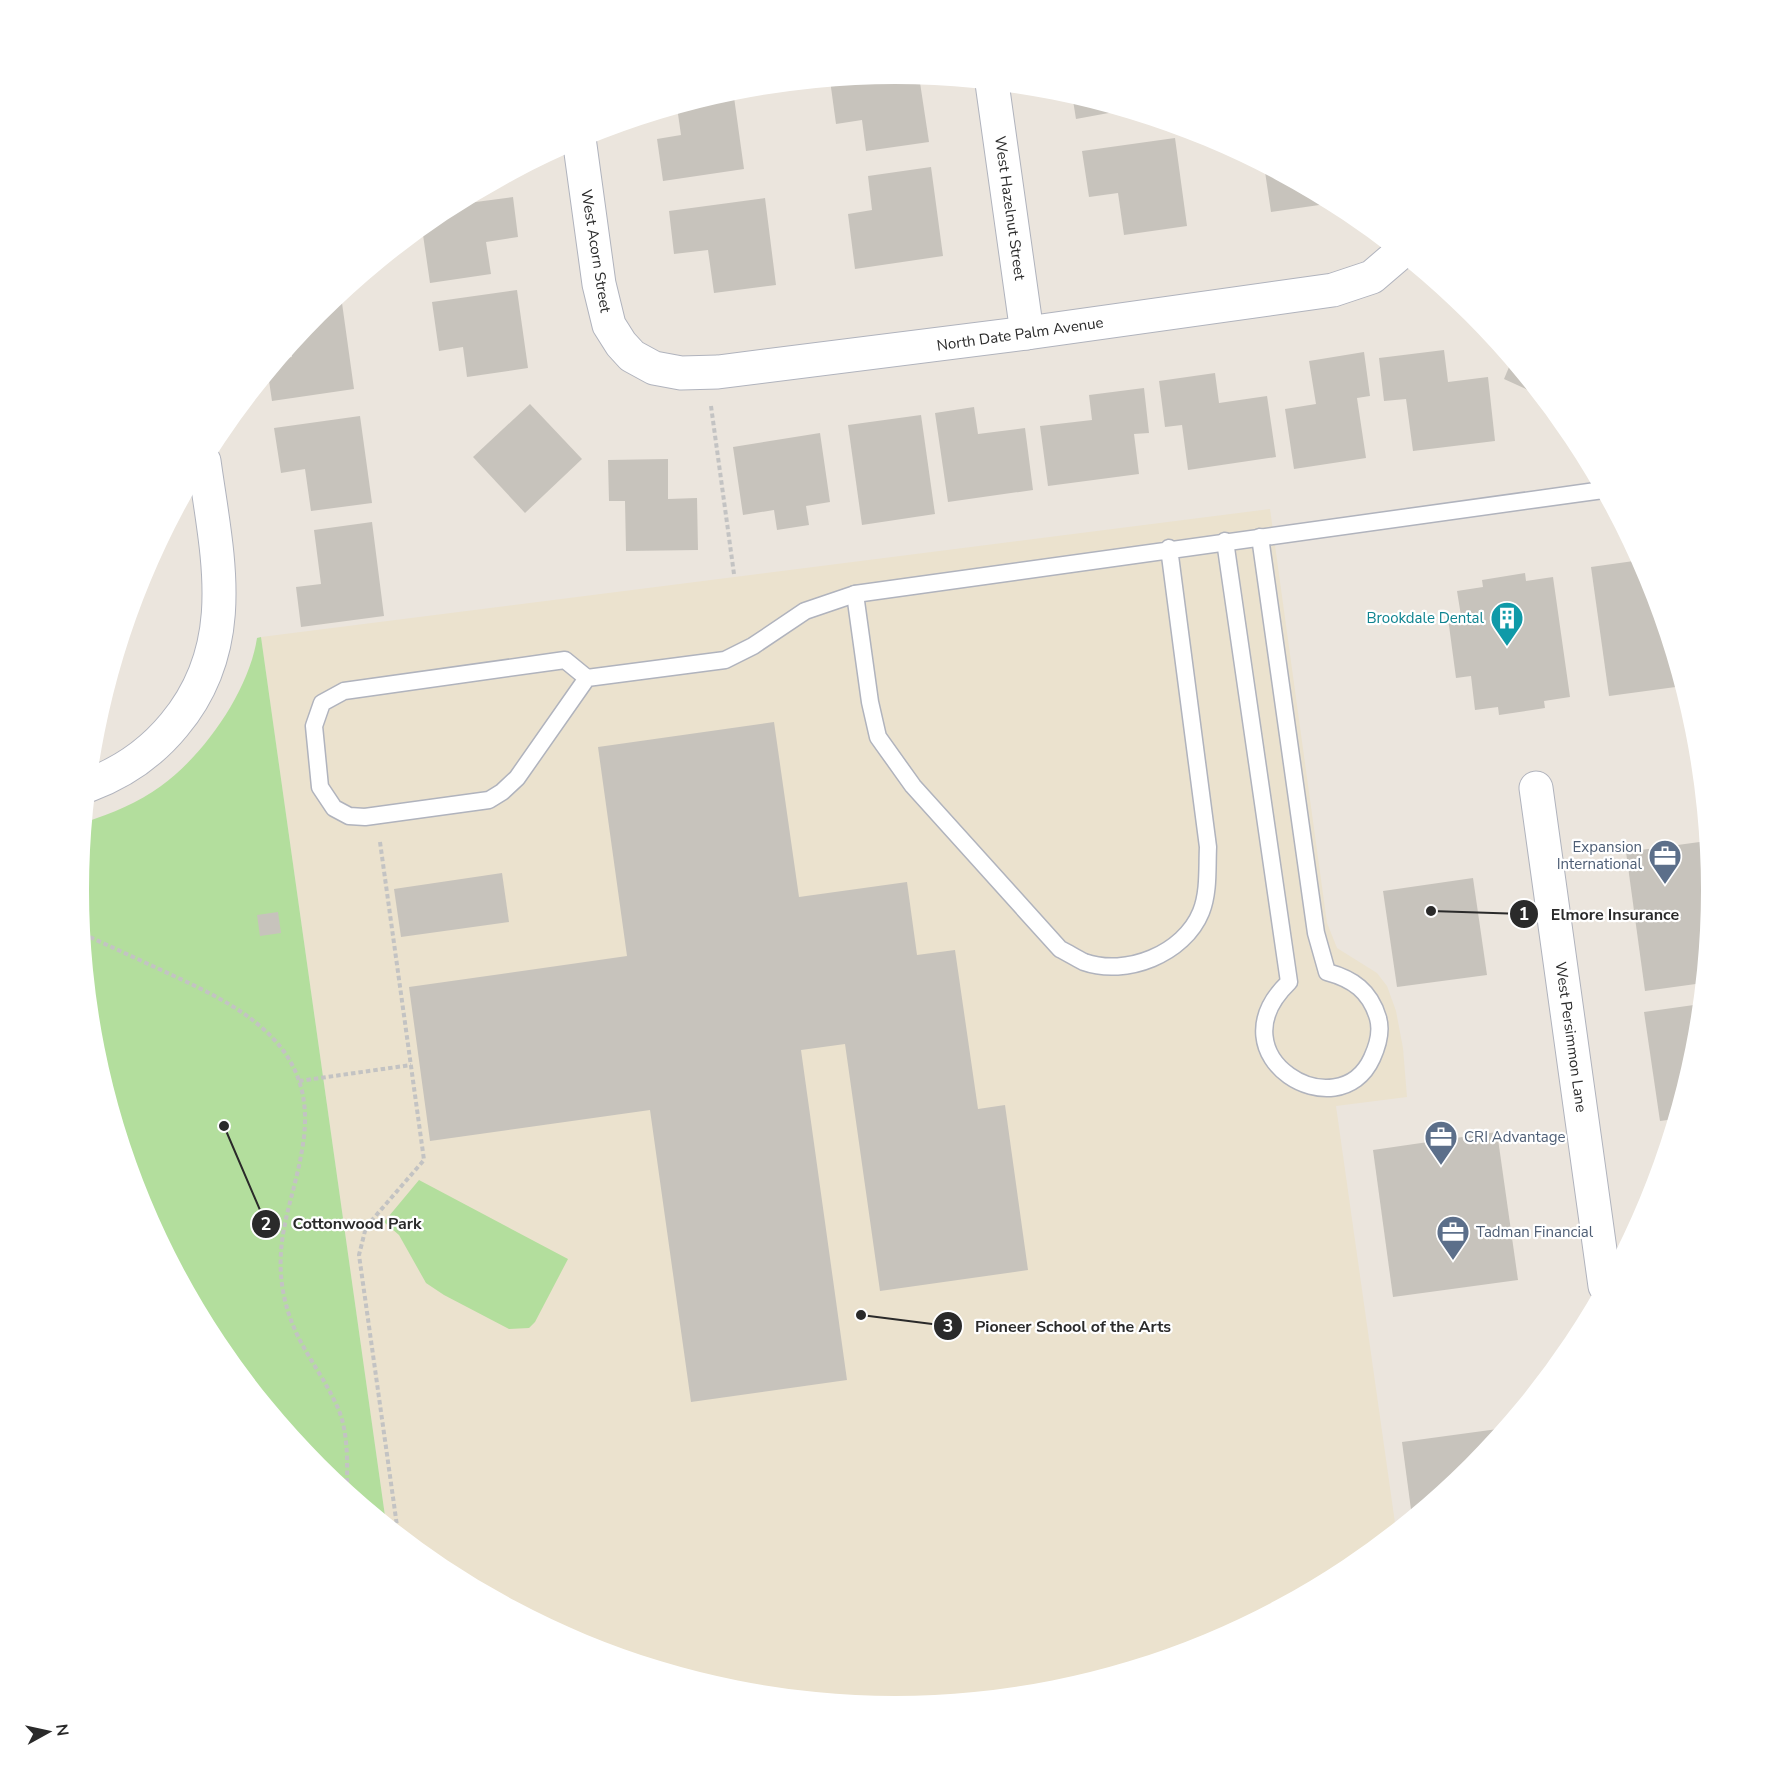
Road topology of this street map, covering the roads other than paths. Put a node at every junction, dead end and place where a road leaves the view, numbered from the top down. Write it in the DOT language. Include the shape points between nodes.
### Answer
graph roads {
  1 [pos="993,90"];
  2 [pos="580,148"];
  3 [pos="1394,258"];
  4 [pos="1027,333"];
  5 [pos="632,356"];
  6 [pos="206,473"];
  7 [pos="1596,491"];
  8 [pos="1260,537"];
  9 [pos="1225,541"];
  10 [pos="1169,549"];
  11 [pos="855,594"];
  12 [pos="587,678"];
  13 [pos="96,782"];
  14 [pos="1536,788"];
  15 [pos="1603,1275"];
  1 -- 4 [label="street, West Hazelnut Street"];
  2 -- 5 [label="street, West Acorn Street" via="604,305 609,325"];
  3 -- 4 [label="street, North Date Palm Avenue" via="1372,277 1333,290"];
  4 -- 5 [label="street, North Date Palm Avenue" via="705,373 654,368"];
  6 -- 13 [label="street" via="219,569 219,614 213,658 189,707 157,745 117,775"];
  7 -- 8 [label="lane"];
  8 -- 9 [label="lane"];
  8 -- 9 [label="lane" via="1316,933 1327,972 1346,977 1363,988 1374,1005 1379,1024 1378,1044 1370,1062 1356,1077 1338,1086 1303,1085 1274,1063 1266,1047 1268,1011 1289,982"];
  9 -- 10 [label="lane"];
  10 -- 11 [label="lane"];
  10 -- 11 [label="lane" via="1208,847 1206,892 1192,927 1172,948 1137,964 1085,962 1060,949 913,786 878,737"];
  11 -- 12 [label="lane" via="805,611 725,660"];
  12 -- 12 [label="lane" via="565,660 344,691 322,703 314,726 320,787 334,808 349,816 489,800 517,778"];
  14 -- 15 [label="street, West Persimmon Lane"];
}
